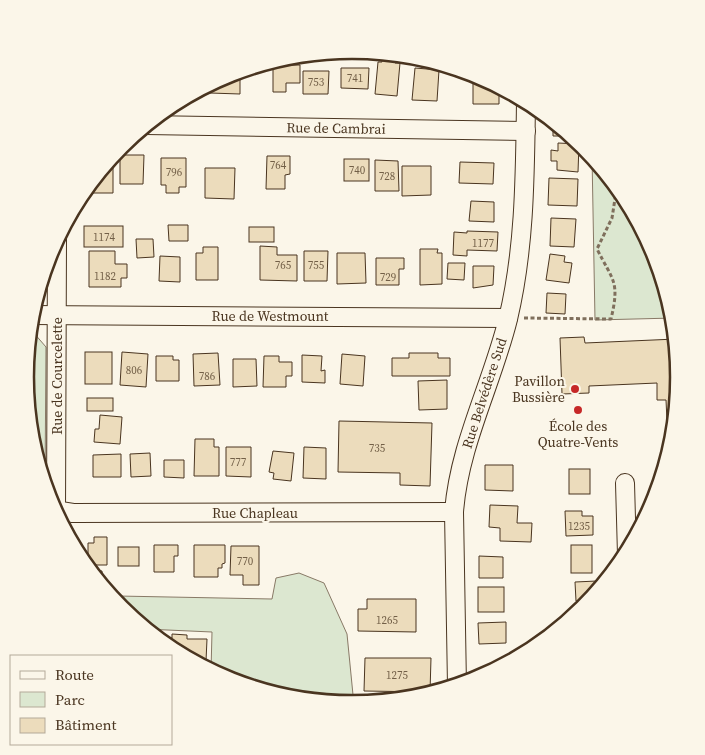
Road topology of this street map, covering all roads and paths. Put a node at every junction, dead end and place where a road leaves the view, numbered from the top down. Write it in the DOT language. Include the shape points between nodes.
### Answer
graph roads {
  1 [pos="526,110"];
  2 [pos="158,125"];
  3 [pos="526,131"];
  4 [pos="615,197"];
  5 [pos="57,259"];
  6 [pos="40,315"];
  7 [pos="57,315"];
  8 [pos="508,318"];
  9 [pos="625,484"];
  10 [pos="55,491"];
  11 [pos="64,512"];
  12 [pos="454,512"];
  13 [pos="627,541"];
  14 [pos="457,678"];
  1 -- 3 [label="street, Rue Belvédère Sud"];
  2 -- 3 [label="street, Rue de Cambrai"];
  3 -- 8 [label="street, Rue Belvédère Sud" via="519,262"];
  4 -- 8 [label="path" via="612,218 597,249 614,277 616,300 611,319"];
  5 -- 7 [label="street, Rue de Courcelette"];
  6 -- 7 [label="street, Rue de Westmount"];
  7 -- 8 [label="street, Rue de Westmount"];
  7 -- 10 [label="street, Rue de Courcelette"];
  8 -- 12 [label="street, Rue Belvédère Sud" via="461,462"];
  9 -- 13 [label="street"];
  11 -- 12 [label="street, Rue Chapleau"];
  12 -- 14 [label="street, Rue Belvédère Sud"];
}
